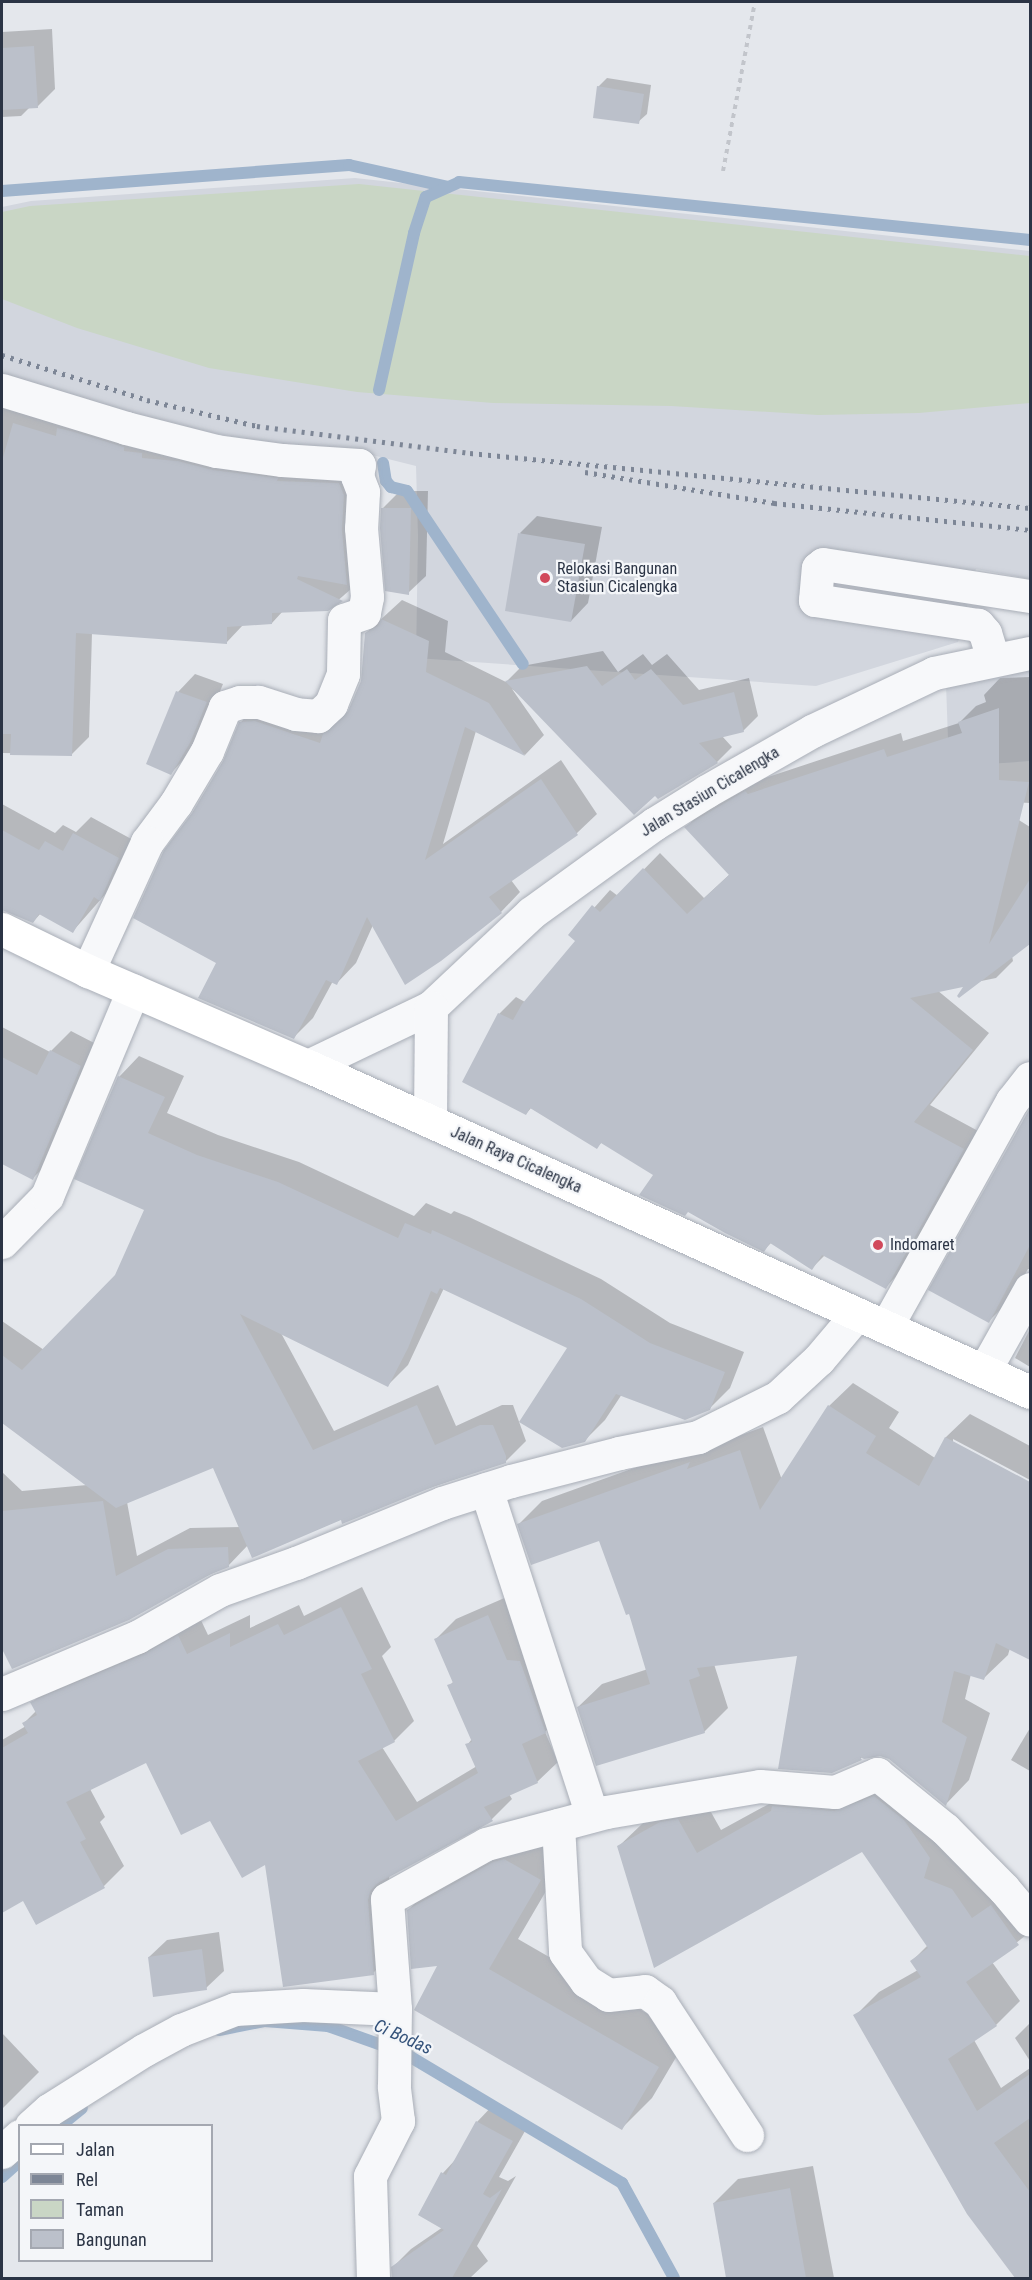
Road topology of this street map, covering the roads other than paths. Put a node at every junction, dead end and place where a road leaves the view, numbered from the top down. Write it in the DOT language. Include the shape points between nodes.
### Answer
graph roads {
  1 [pos="2,390"];
  2 [pos="1030,596"];
  3 [pos="1030,652"];
  4 [pos="993,659"];
  5 [pos="2,929"];
  6 [pos="88,971"];
  7 [pos="133,990"];
  8 [pos="431,1007"];
  9 [pos="308,1066"];
  10 [pos="1030,1078"];
  11 [pos="430,1121"];
  12 [pos="2,1242"];
  13 [pos="1030,1289"];
  14 [pos="871,1320"];
  15 [pos="984,1371"];
  16 [pos="1030,1392"];
  17 [pos="486,1489"];
  18 [pos="2,1694"];
  19 [pos="592,1815"];
  20 [pos="558,1825"];
  21 [pos="1030,1920"];
  22 [pos="395,2015"];
  23 [pos="33,2124"];
  24 [pos="747,2135"];
  25 [pos="18,2138"];
  26 [pos="2,2152"];
  27 [pos="373,2278"];
  1 -- 6 [label="street" via="216,451 359,465 357,476 363,492 361,528 367,597 364,613 344,620 343,674 331,704 318,716 296,714 258,702 225,707 202,760 147,842"];
  2 -- 4 [label="street" via="823,564 818,568 815,600 978,625 985,633"];
  3 -- 4 [label="street, Jalan Stasiun Cicalengka"];
  4 -- 8 [label="street, Jalan Stasiun Cicalengka" via="934,673 812,731 706,791 531,913"];
  5 -- 6 [label="main road, Jalan Raya Cicalengka"];
  6 -- 7 [label="main road, Jalan Raya Cicalengka"];
  7 -- 9 [label="main road, Jalan Raya Cicalengka"];
  7 -- 12 [label="street" via="47,1196"];
  8 -- 9 [label="street, Jalan Stasiun Cicalengka"];
  8 -- 11 [label="street"];
  9 -- 11 [label="main road, Jalan Raya Cicalengka"];
  10 -- 14 [label="street"];
  11 -- 14 [label="main road, Jalan Raya Cicalengka"];
  13 -- 15 [label="street"];
  14 -- 15 [label="main road, Jalan Raya Cicalengka"];
  14 -- 17 [label="street" via="777,1397 698,1437 619,1453"];
  15 -- 16 [label="main road, Jalan Raya Cicalengka"];
  17 -- 18 [label="street" via="220,1590 137,1637"];
  17 -- 19 [label="street"];
  19 -- 20 [label="street"];
  19 -- 21 [label="street" via="760,1786 835,1792 877,1774 945,1828"];
  20 -- 22 [label="street" via="486,1844 387,1899"];
  20 -- 24 [label="street" via="565,1952 586,1981 608,1995 645,1991 660,2002"];
  22 -- 23 [label="street" via="303,2005 235,2009 181,2030 144,2050"];
  22 -- 27 [label="street" via="394,2086 398,2121 370,2176"];
  25 -- 26 [label="street"];
}
